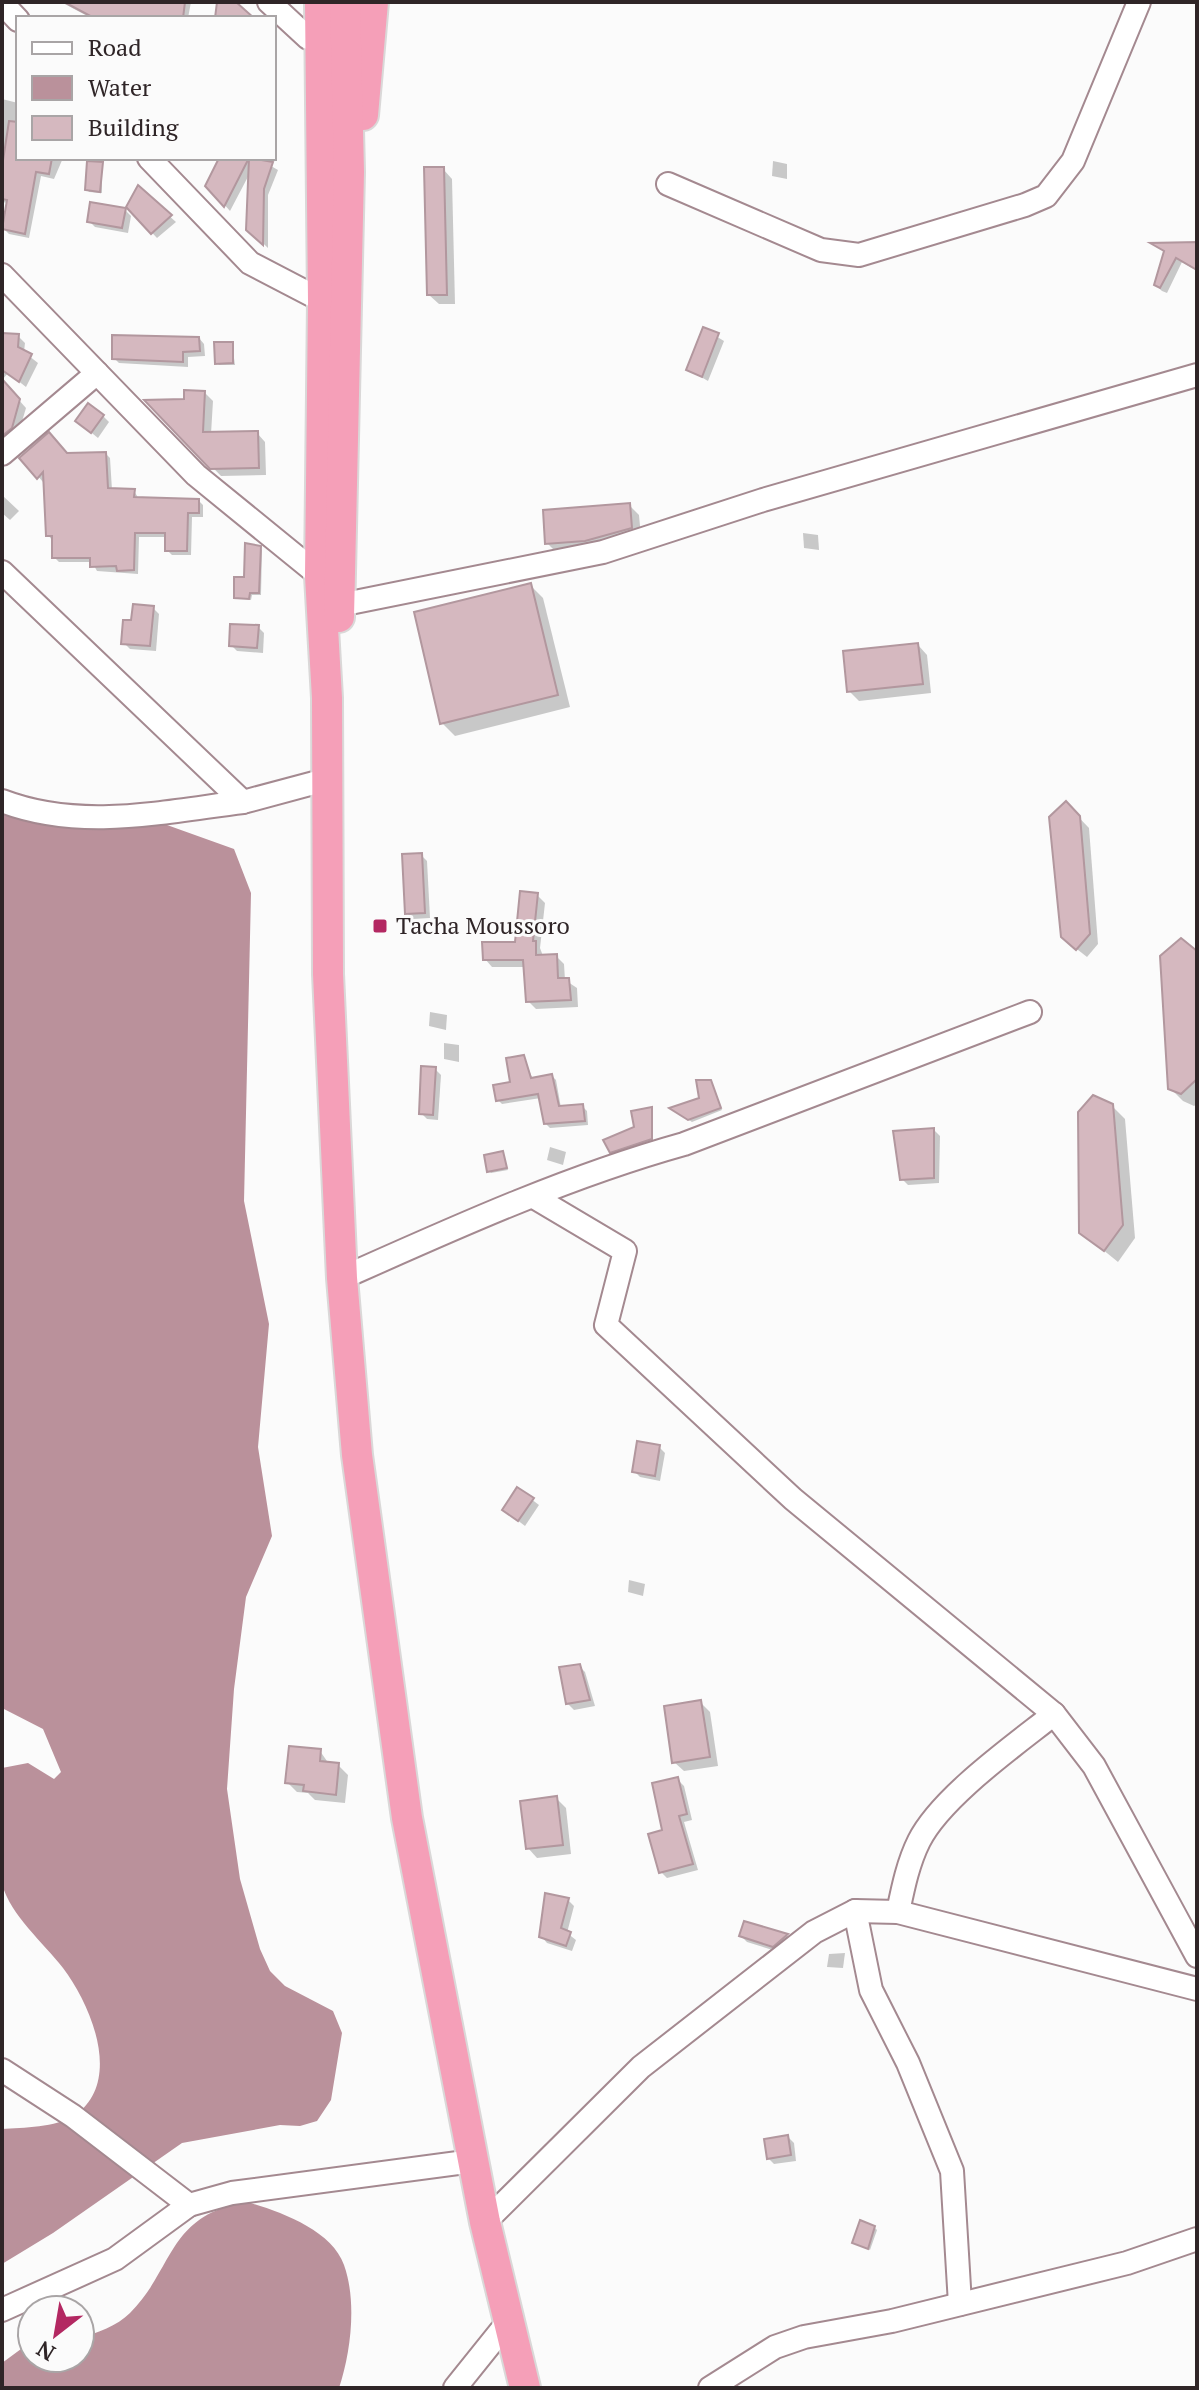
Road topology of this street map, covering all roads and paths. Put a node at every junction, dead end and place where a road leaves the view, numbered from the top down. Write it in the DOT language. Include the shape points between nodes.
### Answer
graph roads {
  1 [pos="269,2"];
  2 [pos="304,2"];
  3 [pos="320,2"];
  4 [pos="345,2"];
  5 [pos="373,2"];
  6 [pos="1139,2"];
  7 [pos="2,3"];
  8 [pos="16,18"];
  9 [pos="314,50"];
  10 [pos="151,160"];
  11 [pos="349,172"];
  12 [pos="668,184"];
  13 [pos="2,275"];
  14 [pos="323,301"];
  15 [pos="97,373"];
  16 [pos="1197,375"];
  17 [pos="2,454"];
  18 [pos="2,572"];
  19 [pos="320,576"];
  20 [pos="340,605"];
  21 [pos="327,698"];
  22 [pos="325,780"];
  23 [pos="2,801"];
  24 [pos="243,802"];
  25 [pos="1030,1012"];
  26 [pos="534,1197"];
  27 [pos="342,1278"];
  28 [pos="1054,1714"];
  29 [pos="855,1911"];
  30 [pos="898,1912"];
  31 [pos="1197,1956"];
  32 [pos="1197,1989"];
  33 [pos="2,2070"];
  34 [pos="473,2161"];
  35 [pos="189,2205"];
  36 [pos="485,2222"];
  37 [pos="1197,2239"];
  38 [pos="960,2304"];
  39 [pos="2,2310"];
  40 [pos="508,2322"];
  41 [pos="455,2388"];
  42 [pos="525,2388"];
  43 [pos="710,2388"];
  1 -- 9 [label="street"];
  2 -- 9 [label="highway"];
  3 -- 9 [label="highway"];
  4 -- 11 [label="highway"];
  5 -- 11 [label="highway" via="363,112"];
  6 -- 12 [label="street" via="1073,161 1046,196 1025,205 859,255 821,250"];
  7 -- 8 [label="street"];
  9 -- 14 [label="highway"];
  10 -- 14 [label="street" via="250,263"];
  11 -- 20 [label="highway"];
  13 -- 15 [label="street"];
  14 -- 19 [label="highway"];
  15 -- 17 [label="street"];
  15 -- 19 [label="street" via="196,475"];
  16 -- 20 [label="street" via="763,500 603,552"];
  18 -- 24 [label="street"];
  19 -- 21 [label="highway"];
  20 -- 21 [label="highway"];
  21 -- 22 [label="highway"];
  22 -- 24 [label="street"];
  22 -- 27 [label="highway"];
  23 -- 24 [label="street" via="102,819"];
  25 -- 26 [label="street"];
  26 -- 27 [label="street"];
  26 -- 28 [label="street" via="625,1251 606,1325 793,1499"];
  27 -- 34 [label="highway" via="357,1455 391,1714"];
  28 -- 30 [label="street" via="966,1785 920,1838"];
  28 -- 31 [label="street" via="1094,1766"];
  29 -- 30 [label="street"];
  29 -- 36 [label="street" via="814,1932 641,2067"];
  29 -- 38 [label="street" via="871,1990 952,2171"];
  30 -- 32 [label="street"];
  33 -- 35 [label="street" via="73,2116"];
  34 -- 35 [label="street" via="232,2193"];
  34 -- 36 [label="highway"];
  35 -- 39 [label="street" via="115,2259"];
  36 -- 40 [label="highway"];
  37 -- 38 [label="street" via="1127,2263"];
  38 -- 43 [label="street" via="775,2347"];
  40 -- 41 [label="street"];
  40 -- 42 [label="highway"];
}
